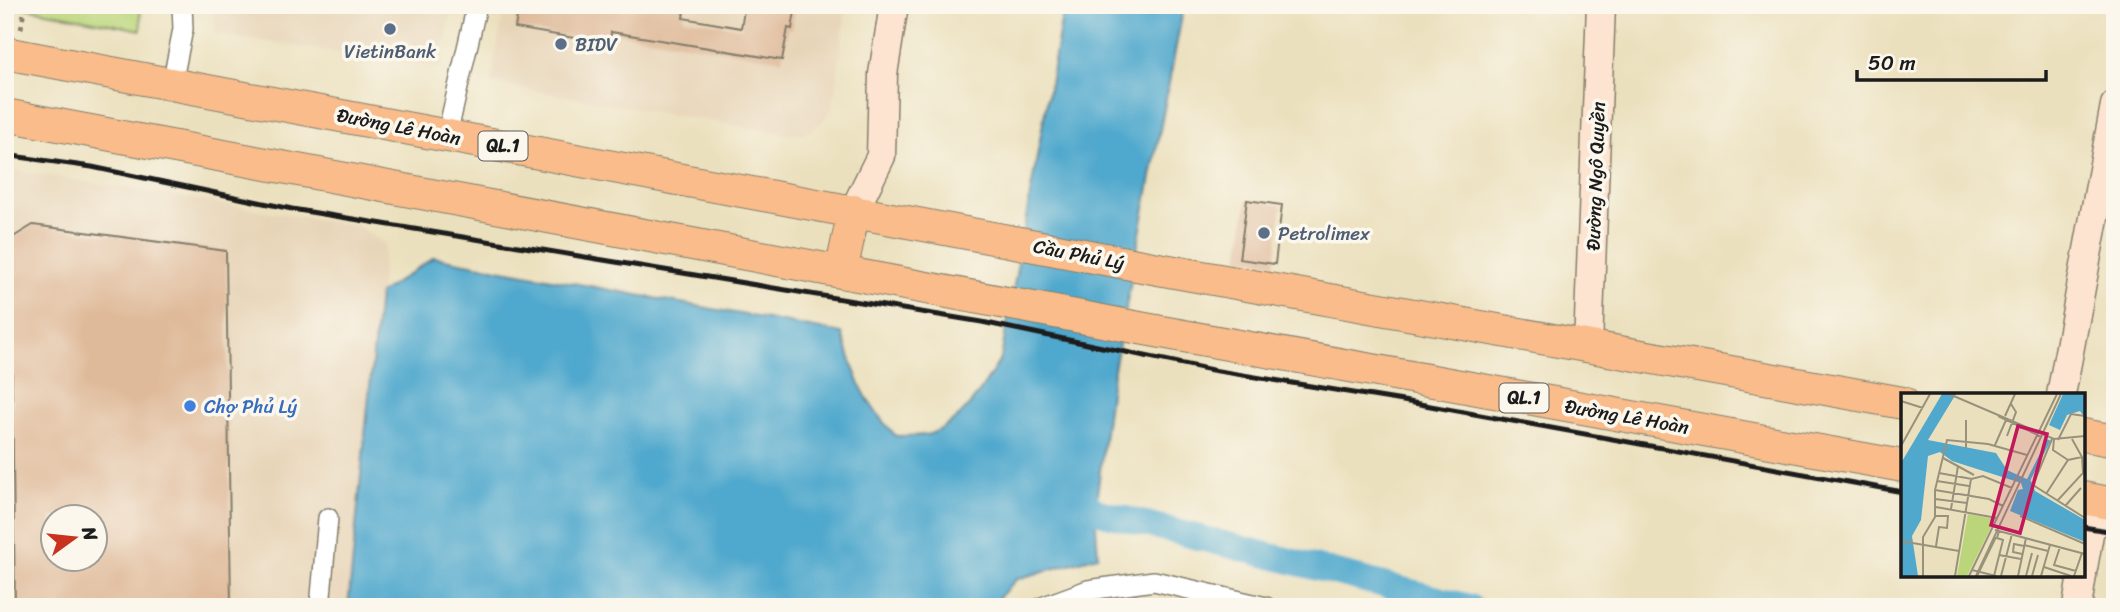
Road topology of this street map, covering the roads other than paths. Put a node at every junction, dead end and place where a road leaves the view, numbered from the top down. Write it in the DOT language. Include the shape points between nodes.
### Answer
graph roads {
  1 [pos="181,5"];
  2 [pos="477,5"];
  3 [pos="894,5"];
  4 [pos="1601,5"];
  5 [pos="5,53"];
  6 [pos="172,84"];
  7 [pos="2115,105"];
  8 [pos="5,115"];
  9 [pos="447,135"];
  10 [pos="854,211"];
  11 [pos="1000,239"];
  12 [pos="841,272"];
  13 [pos="1588,346"];
  14 [pos="2061,393"];
  15 [pos="1901,403"];
  16 [pos="2085,435"];
  17 [pos="2115,441"];
  18 [pos="1901,466"];
  19 [pos="2085,498"];
  20 [pos="2115,503"];
  21 [pos="2115,510"];
  22 [pos="328,518"];
  23 [pos="2085,557"];
  24 [pos="2082,577"];
  25 [pos="320,607"];
  26 [pos="1042,607"];
  27 [pos="1266,607"];
  28 [pos="2077,607"];
  1 -- 6 [label="street" via="183,29"];
  2 -- 9 [label="street"];
  3 -- 10 [label="street" via="883,74 881,156"];
  4 -- 13 [label="street, Đường Ngô Quyền"];
  5 -- 6 [label="main road, Đường Lê Hoàn / QL.1"];
  6 -- 9 [label="main road, Đường Lê Hoàn / QL.1"];
  7 -- 14 [label="street"];
  8 -- 12 [label="main road, QL.1"];
  9 -- 10 [label="main road, Đường Lê Hoàn / QL.1"];
  10 -- 11 [label="main road, Đường Lê Hoàn / QL.1"];
  10 -- 12 [label="main road"];
  11 -- 13 [label="main road, Cầu Phủ Lý / QL.1"];
  12 -- 18 [label="main road, Đường Lê Hoàn / QL.1"];
  13 -- 15 [label="main road, QL.1"];
  16 -- 17 [label="main road"];
  19 -- 20 [label="main road"];
  21 -- 23 [label="street" via="2090,528"];
  22 -- 25 [label="street"];
  24 -- 28 [label="street"];
  26 -- 27 [label="street" via="1088,590 1154,581"];
}
